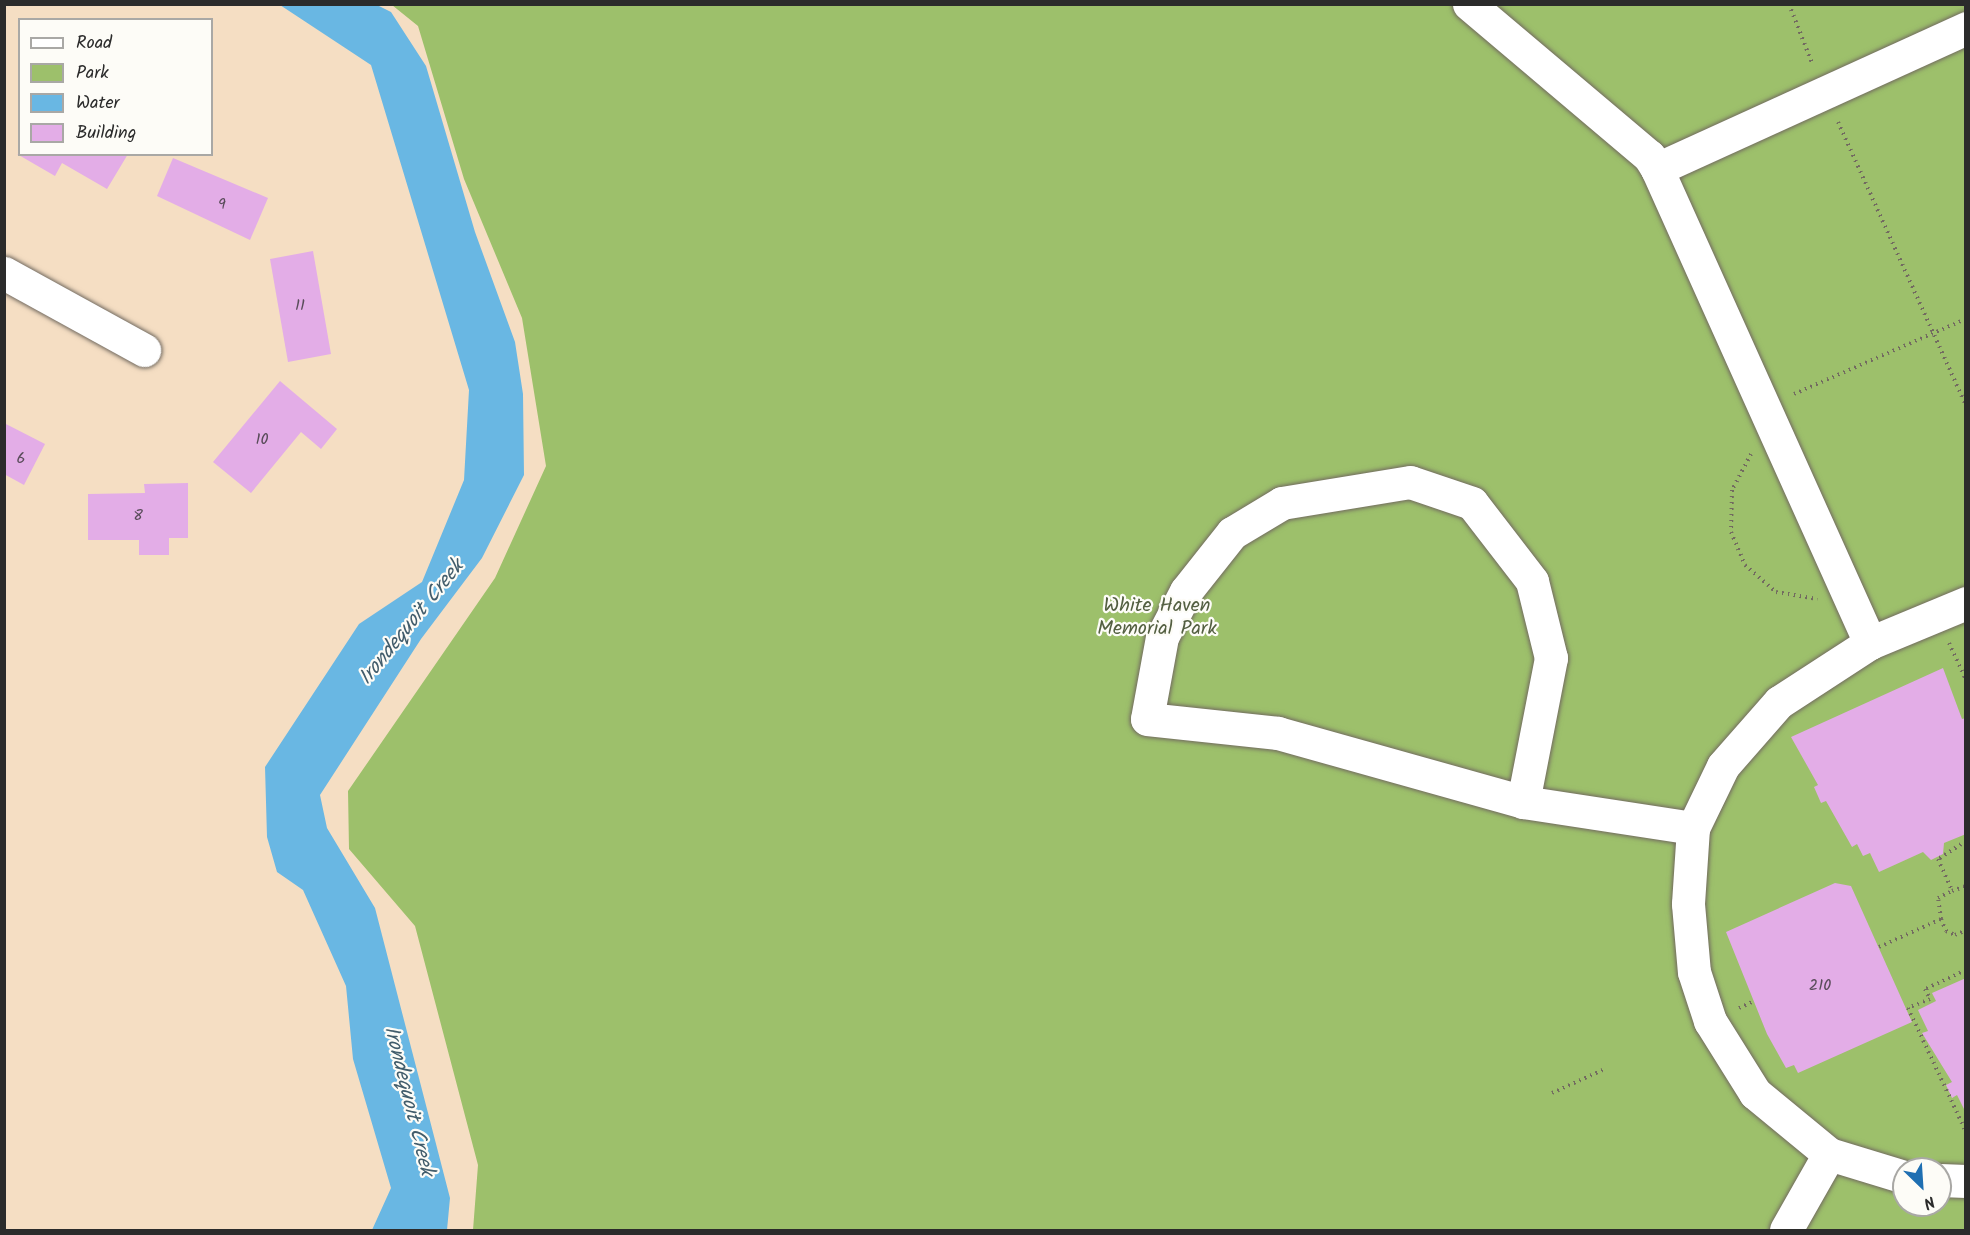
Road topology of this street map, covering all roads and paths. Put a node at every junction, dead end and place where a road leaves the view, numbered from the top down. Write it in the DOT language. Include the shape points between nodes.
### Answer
graph roads {
  1 [pos="1469,4"];
  2 [pos="1788,4"];
  3 [pos="1965,28"];
  4 [pos="1814,68"];
  5 [pos="1834,113"];
  6 [pos="1657,169"];
  7 [pos="4,273"];
  8 [pos="1965,319"];
  9 [pos="1934,334"];
  10 [pos="144,350"];
  11 [pos="1965,406"];
  12 [pos="1763,408"];
  13 [pos="1777,439"];
  14 [pos="1846,592"];
  15 [pos="1965,603"];
  16 [pos="1870,643"];
  17 [pos="1523,802"];
  18 [pos="1693,828"];
  19 [pos="1965,841"];
  20 [pos="1965,886"];
  21 [pos="1952,891"];
  22 [pos="1941,919"];
  23 [pos="1965,930"];
  24 [pos="1878,947"];
  25 [pos="1965,970"];
  26 [pos="1605,1069"];
  27 [pos="1552,1093"];
  28 [pos="1965,1132"];
  29 [pos="1829,1154"];
  30 [pos="1892,1173"];
  31 [pos="1786,1230"];
  1 -- 6 [label="street" via="1649,156"];
  2 -- 4 [label="path"];
  3 -- 6 [label="street"];
  5 -- 9 [label="path"];
  6 -- 12 [label="street"];
  7 -- 10 [label="street"];
  8 -- 9 [label="path"];
  9 -- 11 [label="path"];
  9 -- 12 [label="path"];
  12 -- 13 [label="street"];
  13 -- 14 [label="street"];
  13 -- 14 [label="path" via="1745,458 1732,490 1731,532 1745,565 1776,592 1808,601"];
  14 -- 16 [label="street"];
  15 -- 16 [label="street"];
  16 -- 18 [label="street" via="1779,702 1723,766"];
  17 -- 17 [label="street" via="1551,658 1532,581 1472,503 1410,482 1282,502 1232,533 1186,591 1162,637 1147,719 1278,733"];
  17 -- 18 [label="street"];
  18 -- 29 [label="street" via="1688,904 1694,972 1710,1021 1755,1093"];
  19 -- 21 [label="path" via="1938,858"];
  20 -- 21 [label="path"];
  21 -- 22 [label="path" via="1938,898"];
  22 -- 23 [label="path" via="1946,931 1955,935"];
  22 -- 24 [label="path"];
  25 -- 28 [label="path" via="1925,989 1930,999 1908,1008"];
  26 -- 27 [label="path"];
  29 -- 30 [label="street"];
  29 -- 31 [label="street"];
}
